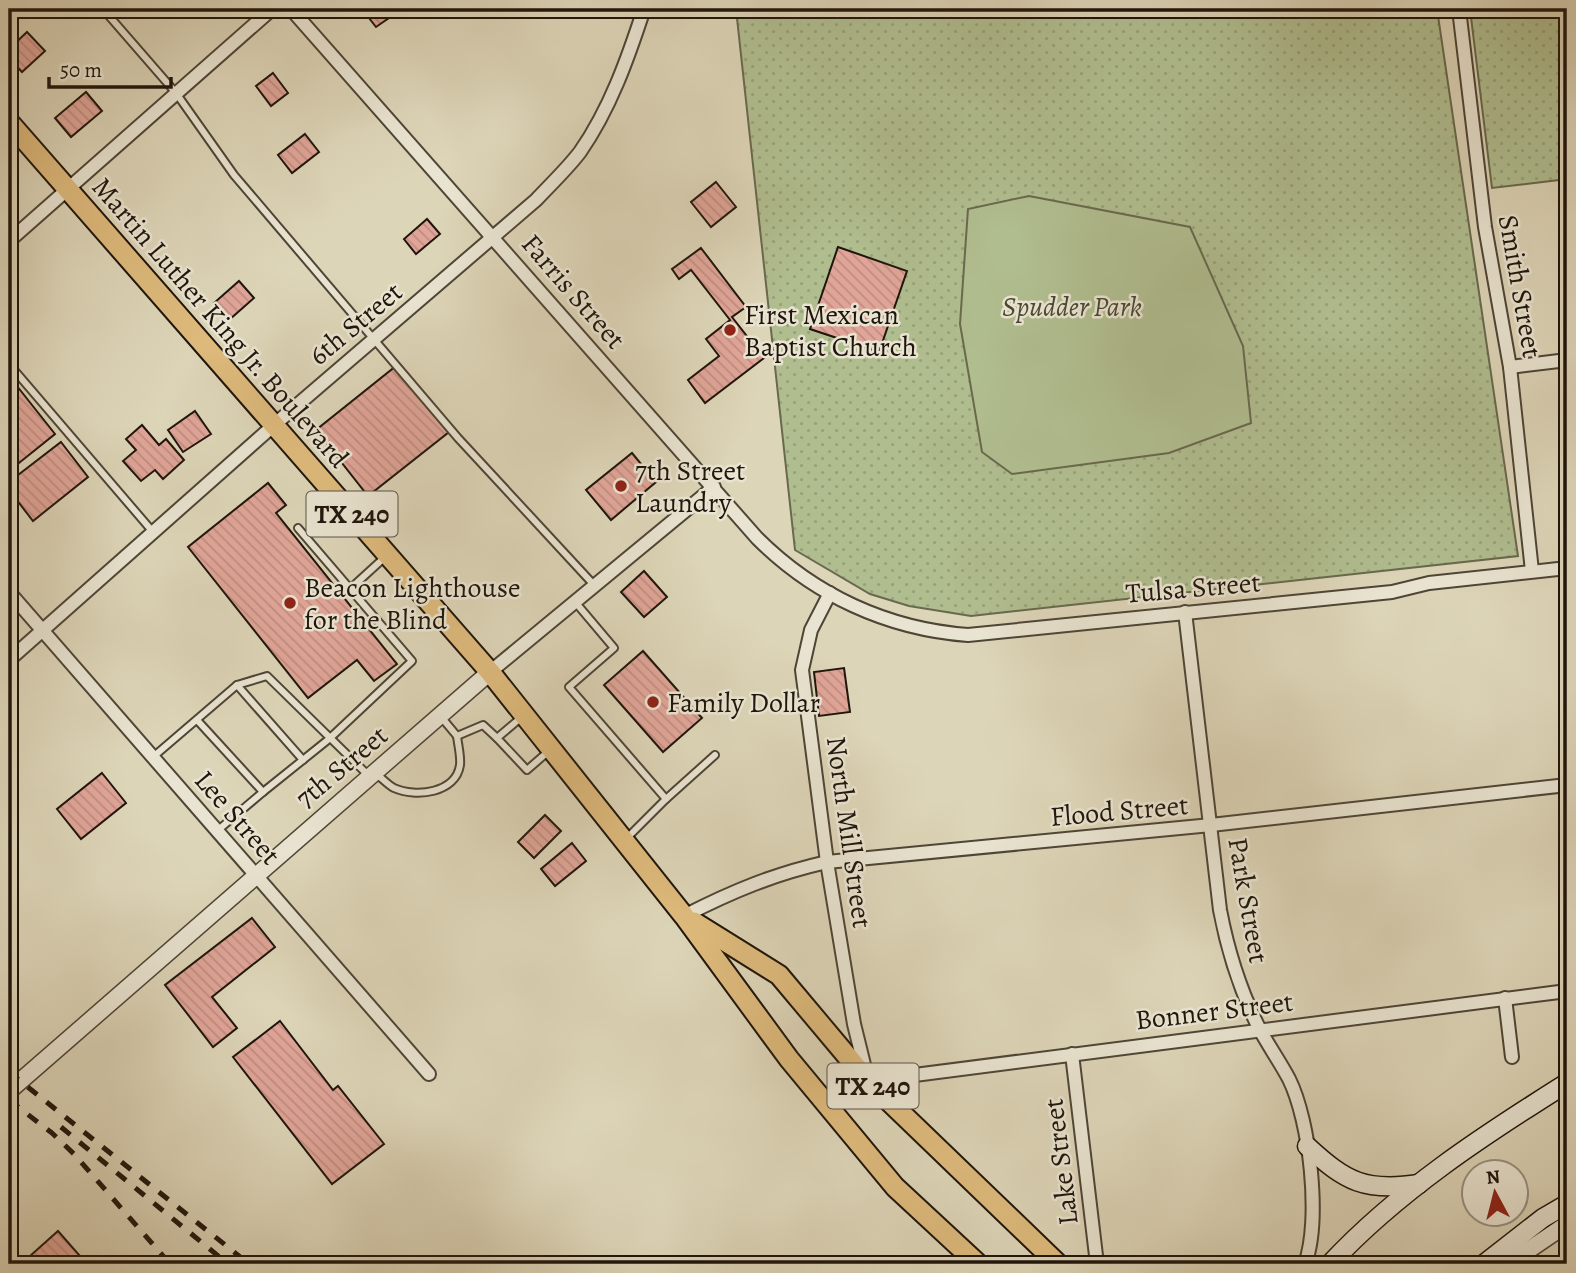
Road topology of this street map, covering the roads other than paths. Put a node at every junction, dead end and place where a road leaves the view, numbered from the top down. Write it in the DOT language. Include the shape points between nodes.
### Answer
graph roads {
  1 [pos="103,9"];
  2 [pos="272,9"];
  3 [pos="291,9"];
  4 [pos="645,9"];
  5 [pos="1459,9"];
  6 [pos="176,93"];
  7 [pos="9,122"];
  8 [pos="67,189"];
  9 [pos="494,237"];
  10 [pos="9,241"];
  11 [pos="376,338"];
  12 [pos="1567,360"];
  13 [pos="9,364"];
  14 [pos="1510,367"];
  15 [pos="274,425"];
  16 [pos="714,487"];
  17 [pos="298,528"];
  18 [pos="153,533"];
  19 [pos="388,555"];
  20 [pos="1567,568"];
  21 [pos="1532,572"];
  22 [pos="596,587"];
  23 [pos="350,589"];
  24 [pos="9,592"];
  25 [pos="830,593"];
  26 [pos="576,603"];
  27 [pos="1185,612"];
  28 [pos="43,631"];
  29 [pos="9,660"];
  30 [pos="490,671"];
  31 [pos="237,685"];
  32 [pos="525,715"];
  33 [pos="440,716"];
  34 [pos="197,720"];
  35 [pos="457,736"];
  36 [pos="497,738"];
  37 [pos="329,739"];
  38 [pos="552,749"];
  39 [pos="715,755"];
  40 [pos="153,757"];
  41 [pos="303,760"];
  42 [pos="372,775"];
  43 [pos="1567,785"];
  44 [pos="262,792"];
  45 [pos="666,799"];
  46 [pos="1211,825"];
  47 [pos="218,831"];
  48 [pos="625,841"];
  49 [pos="827,862"];
  50 [pos="255,874"];
  51 [pos="684,916"];
  52 [pos="1567,991"];
  53 [pos="1505,998"];
  54 [pos="1259,1028"];
  55 [pos="1072,1054"];
  56 [pos="1512,1057"];
  57 [pos="429,1074"];
  58 [pos="868,1081"];
  59 [pos="1567,1083"];
  60 [pos="9,1091"];
  61 [pos="1307,1146"];
  62 [pos="1419,1184"];
  63 [pos="1567,1204"];
  64 [pos="1567,1224"];
  65 [pos="978,1264"];
  66 [pos="1058,1264"];
  67 [pos="1097,1264"];
  68 [pos="1305,1264"];
  69 [pos="1330,1264"];
  70 [pos="1484,1264"];
  71 [pos="1508,1264"];
  1 -- 6 [label="lane"];
  2 -- 6 [label="street"];
  3 -- 9 [label="street, Farris Street"];
  4 -- 9 [label="street, 6th Street" via="592,134 564,171"];
  5 -- 14 [label="street, Smith Street" via="1485,227"];
  6 -- 8 [label="street"];
  6 -- 11 [label="lane" via="234,175"];
  7 -- 8 [label="main road, Martin Luther King Jr. Boulevard / TX 240"];
  8 -- 10 [label="street"];
  8 -- 15 [label="main road, Martin Luther King Jr. Boulevard / TX 240"];
  9 -- 11 [label="street, 6th Street"];
  9 -- 16 [label="street, Farris Street"];
  11 -- 15 [label="street, 6th Street"];
  11 -- 22 [label="lane" via="458,438"];
  12 -- 14 [label="street"];
  13 -- 18 [label="lane"];
  14 -- 21 [label="street, Smith Street"];
  15 -- 18 [label="street, 6th Street"];
  15 -- 19 [label="main road, Martin Luther King Jr. Boulevard / TX 240"];
  16 -- 22 [label="street, 7th Street"];
  16 -- 25 [label="street, Farris Street" via="778,559"];
  17 -- 23 [label="lane"];
  18 -- 28 [label="street, 6th Street"];
  19 -- 23 [label="lane"];
  19 -- 30 [label="main road, Martin Luther King Jr. Boulevard / TX 240"];
  20 -- 21 [label="street, Tulsa Street"];
  21 -- 27 [label="street, Tulsa Street" via="1429,583 1392,592"];
  22 -- 26 [label="street, 7th Street"];
  23 -- 37 [label="lane" via="412,661"];
  24 -- 28 [label="street, Lee Street"];
  25 -- 27 [label="street, Tulsa Street" via="901,625 968,635"];
  25 -- 49 [label="street, North Mill Street" via="811,630 802,670"];
  26 -- 30 [label="street, 7th Street"];
  26 -- 45 [label="lane" via="614,649 569,687"];
  27 -- 46 [label="street, Park Street"];
  28 -- 29 [label="street, 6th Street"];
  28 -- 40 [label="street, Lee Street"];
  30 -- 32 [label="main road, Martin Luther King Jr. Boulevard / TX 240"];
  30 -- 33 [label="street, 7th Street"];
  31 -- 34 [label="lane"];
  31 -- 37 [label="lane" via="267,676"];
  31 -- 41 [label="lane"];
  32 -- 36 [label="lane"];
  32 -- 38 [label="main road, Martin Luther King Jr. Boulevard / TX 240"];
  33 -- 35 [label="lane"];
  33 -- 42 [label="street, 7th Street"];
  34 -- 40 [label="lane"];
  34 -- 44 [label="lane"];
  35 -- 36 [label="lane" via="483,725"];
  35 -- 42 [label="lane" via="460,765 453,780 439,790 414,793"];
  36 -- 38 [label="lane" via="527,770"];
  37 -- 41 [label="lane"];
  37 -- 42 [label="lane"];
  38 -- 48 [label="main road, Martin Luther King Jr. Boulevard / TX 240"];
  39 -- 45 [label="lane"];
  40 -- 47 [label="street, Lee Street"];
  41 -- 44 [label="lane"];
  42 -- 50 [label="street, 7th Street"];
  43 -- 46 [label="street, Flood Street"];
  44 -- 47 [label="lane"];
  45 -- 48 [label="lane"];
  46 -- 49 [label="street, Flood Street"];
  46 -- 54 [label="street, Park Street" via="1228,947"];
  47 -- 50 [label="street, Lee Street"];
  48 -- 51 [label="main road, Martin Luther King Jr. Boulevard / TX 240"];
  49 -- 51 [label="street, Flood Street" via="778,873"];
  49 -- 58 [label="street, North Mill Street"];
  50 -- 57 [label="street, Lee Street"];
  50 -- 60 [label="street, 7th Street"];
  51 -- 58 [label="main road, Martin Luther King Jr. Boulevard / TX 240" via="779,975"];
  51 -- 65 [label="main road, Martin Luther King Jr. Boulevard / TX 240" via="789,1059 895,1187"];
  52 -- 53 [label="street, Bonner Street"];
  53 -- 54 [label="street, Bonner Street"];
  53 -- 56 [label="street"];
  54 -- 55 [label="street, Bonner Street"];
  54 -- 61 [label="street, Park Street" via="1289,1079"];
  55 -- 58 [label="street, Bonner Street"];
  55 -- 67 [label="street, Lake Street"];
  58 -- 66 [label="main road, Martin Luther King Jr. Boulevard / TX 240"];
  59 -- 62 [label="main road"];
  61 -- 62 [label="main road" via="1338,1174 1360,1184 1390,1188"];
  61 -- 68 [label="street, Park Street" via="1313,1226"];
  62 -- 69 [label="main road"];
  63 -- 70 [label="main road"];
  64 -- 71 [label="street"];
}
